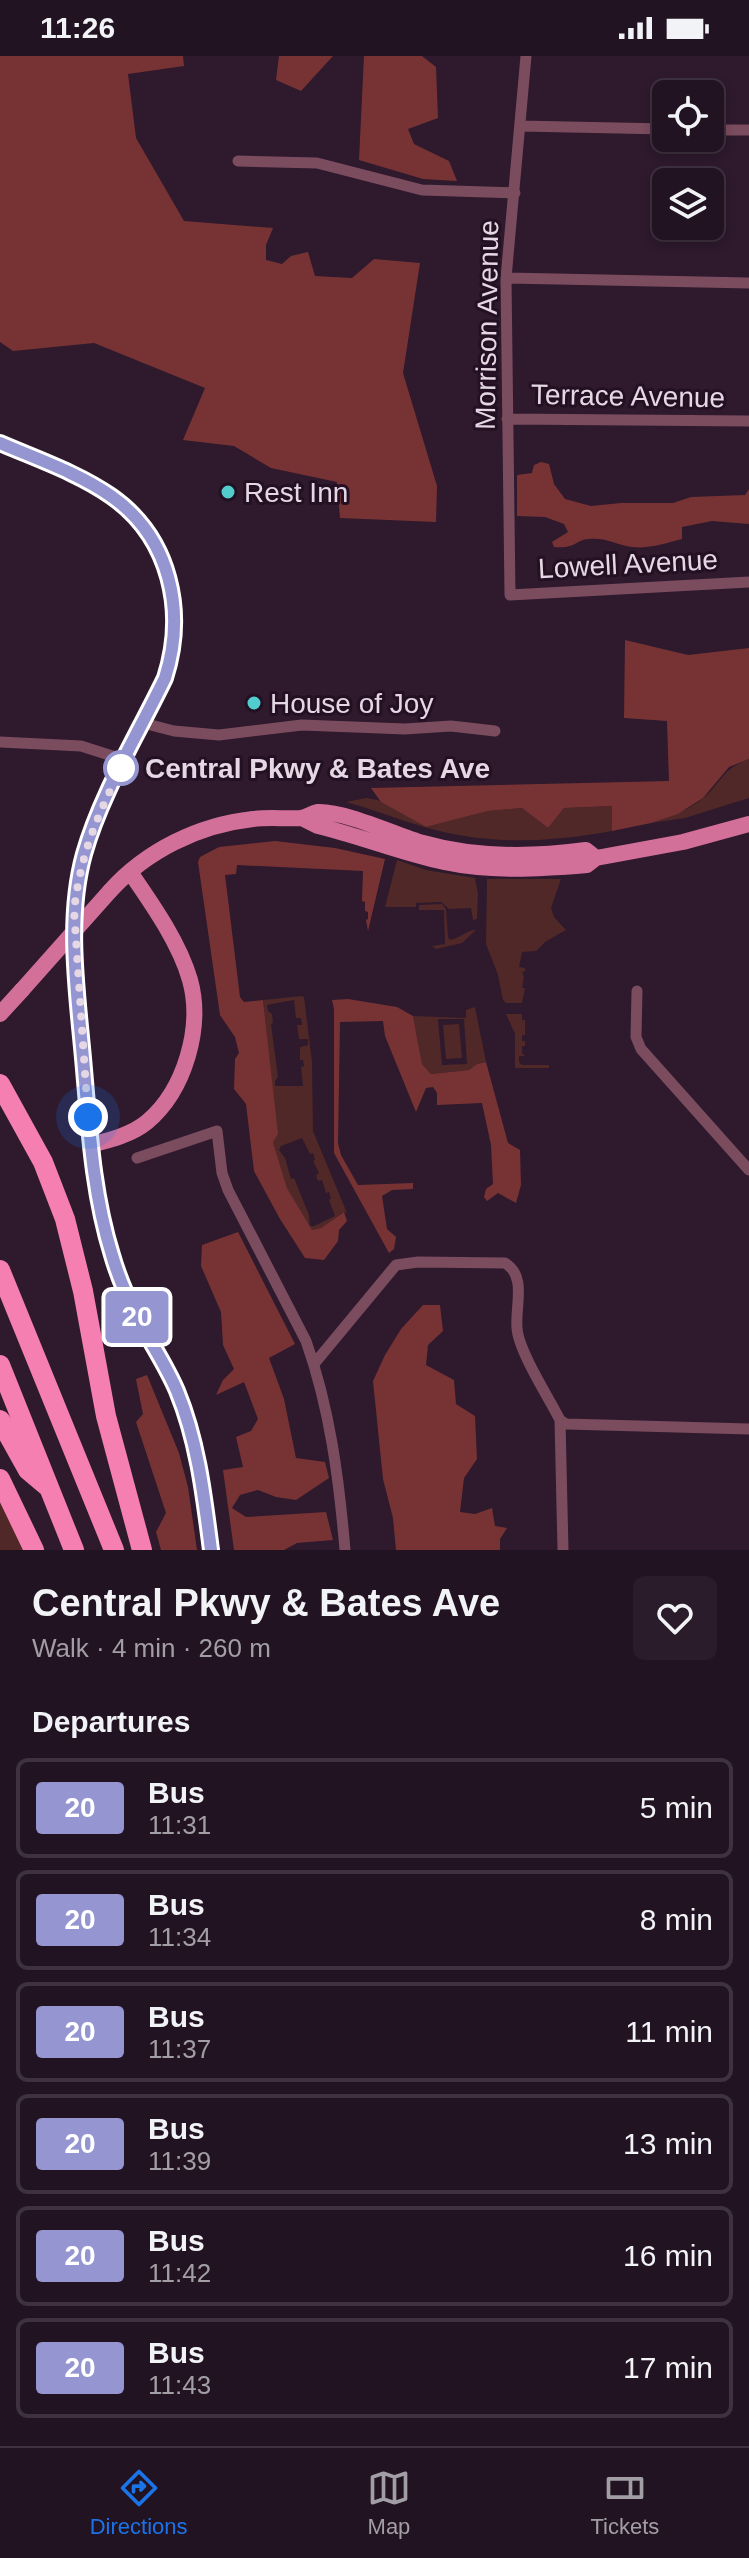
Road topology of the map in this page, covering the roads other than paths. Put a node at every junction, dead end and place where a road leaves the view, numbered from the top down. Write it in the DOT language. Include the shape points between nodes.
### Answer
graph roads {
  1 [pos="526,56"];
  2 [pos="520,126"];
  3 [pos="652,129"];
  4 [pos="724,130"];
  5 [pos="749,130"];
  6 [pos="238,161"];
  7 [pos="515,193"];
  8 [pos="506,278"];
  9 [pos="749,283"];
  10 [pos="507,419"];
  11 [pos="749,421"];
  12 [pos="0,443"];
  13 [pos="749,582"];
  14 [pos="510,595"];
  15 [pos="143,723"];
  16 [pos="495,731"];
  17 [pos="0,742"];
  18 [pos="125,760"];
  19 [pos="749,824"];
  20 [pos="130,872"];
  21 [pos="637,991"];
  22 [pos="0,1014"];
  23 [pos="0,1084"];
  24 [pos="90,1145"];
  25 [pos="137,1158"];
  26 [pos="749,1170"];
  27 [pos="0,1270"];
  28 [pos="314,1364"];
  29 [pos="0,1365"];
  30 [pos="0,1420"];
  31 [pos="560,1420"];
  32 [pos="749,1429"];
  33 [pos="0,1479"];
  34 [pos="47,1486"];
  35 [pos="34,1550"];
  36 [pos="74,1550"];
  37 [pos="114,1550"];
  38 [pos="142,1550"];
  39 [pos="211,1550"];
  40 [pos="345,1550"];
  41 [pos="563,1550"];
  1 -- 2 [label="street, Morrison Avenue"];
  2 -- 3 [label="street"];
  2 -- 7 [label="street, Morrison Avenue"];
  4 -- 5 [label="street"];
  6 -- 7 [label="street" via="317,163 422,190"];
  7 -- 8 [label="street, Morrison Avenue"];
  8 -- 9 [label="street"];
  8 -- 10 [label="street, Morrison Avenue"];
  10 -- 11 [label="street, Terrace Avenue"];
  10 -- 14 [label="street, Morrison Avenue"];
  12 -- 15 [label="main road" via="112,497 138,521 160,554 175,604 174,644 165,678"];
  13 -- 14 [label="street, Lowell Avenue"];
  15 -- 16 [label="street" via="219,735 302,725"];
  15 -- 18 [label="main road"];
  17 -- 18 [label="street" via="81,746"];
  18 -- 24 [label="main road" via="90,835 74,910"];
  19 -- 20 [label="main road" via="596,858 586,850 483,853 422,843 317,812 207,828 155,853"];
  20 -- 22 [label="main road, bridge"];
  20 -- 24 [label="main road" via="187,971 194,1007 191,1041 173,1090 147,1122"];
  21 -- 26 [label="street" via="636,1037 641,1049"];
  23 -- 38 [label="highway" via="55,1190 83,1291 114,1453"];
  24 -- 39 [label="main road" via="112,1255 187,1417"];
  25 -- 28 [label="street" via="217,1131 228,1190"];
  27 -- 37 [label="highway"];
  28 -- 31 [label="street" via="396,1265 505,1263 517,1278 519,1339"];
  28 -- 40 [label="street" via="339,1479"];
  29 -- 34 [label="highway"];
  30 -- 34 [label="highway" via="28,1470"];
  31 -- 32 [label="street" via="572,1425"];
  31 -- 41 [label="street"];
  33 -- 35 [label="highway"];
  34 -- 36 [label="highway"];
}
